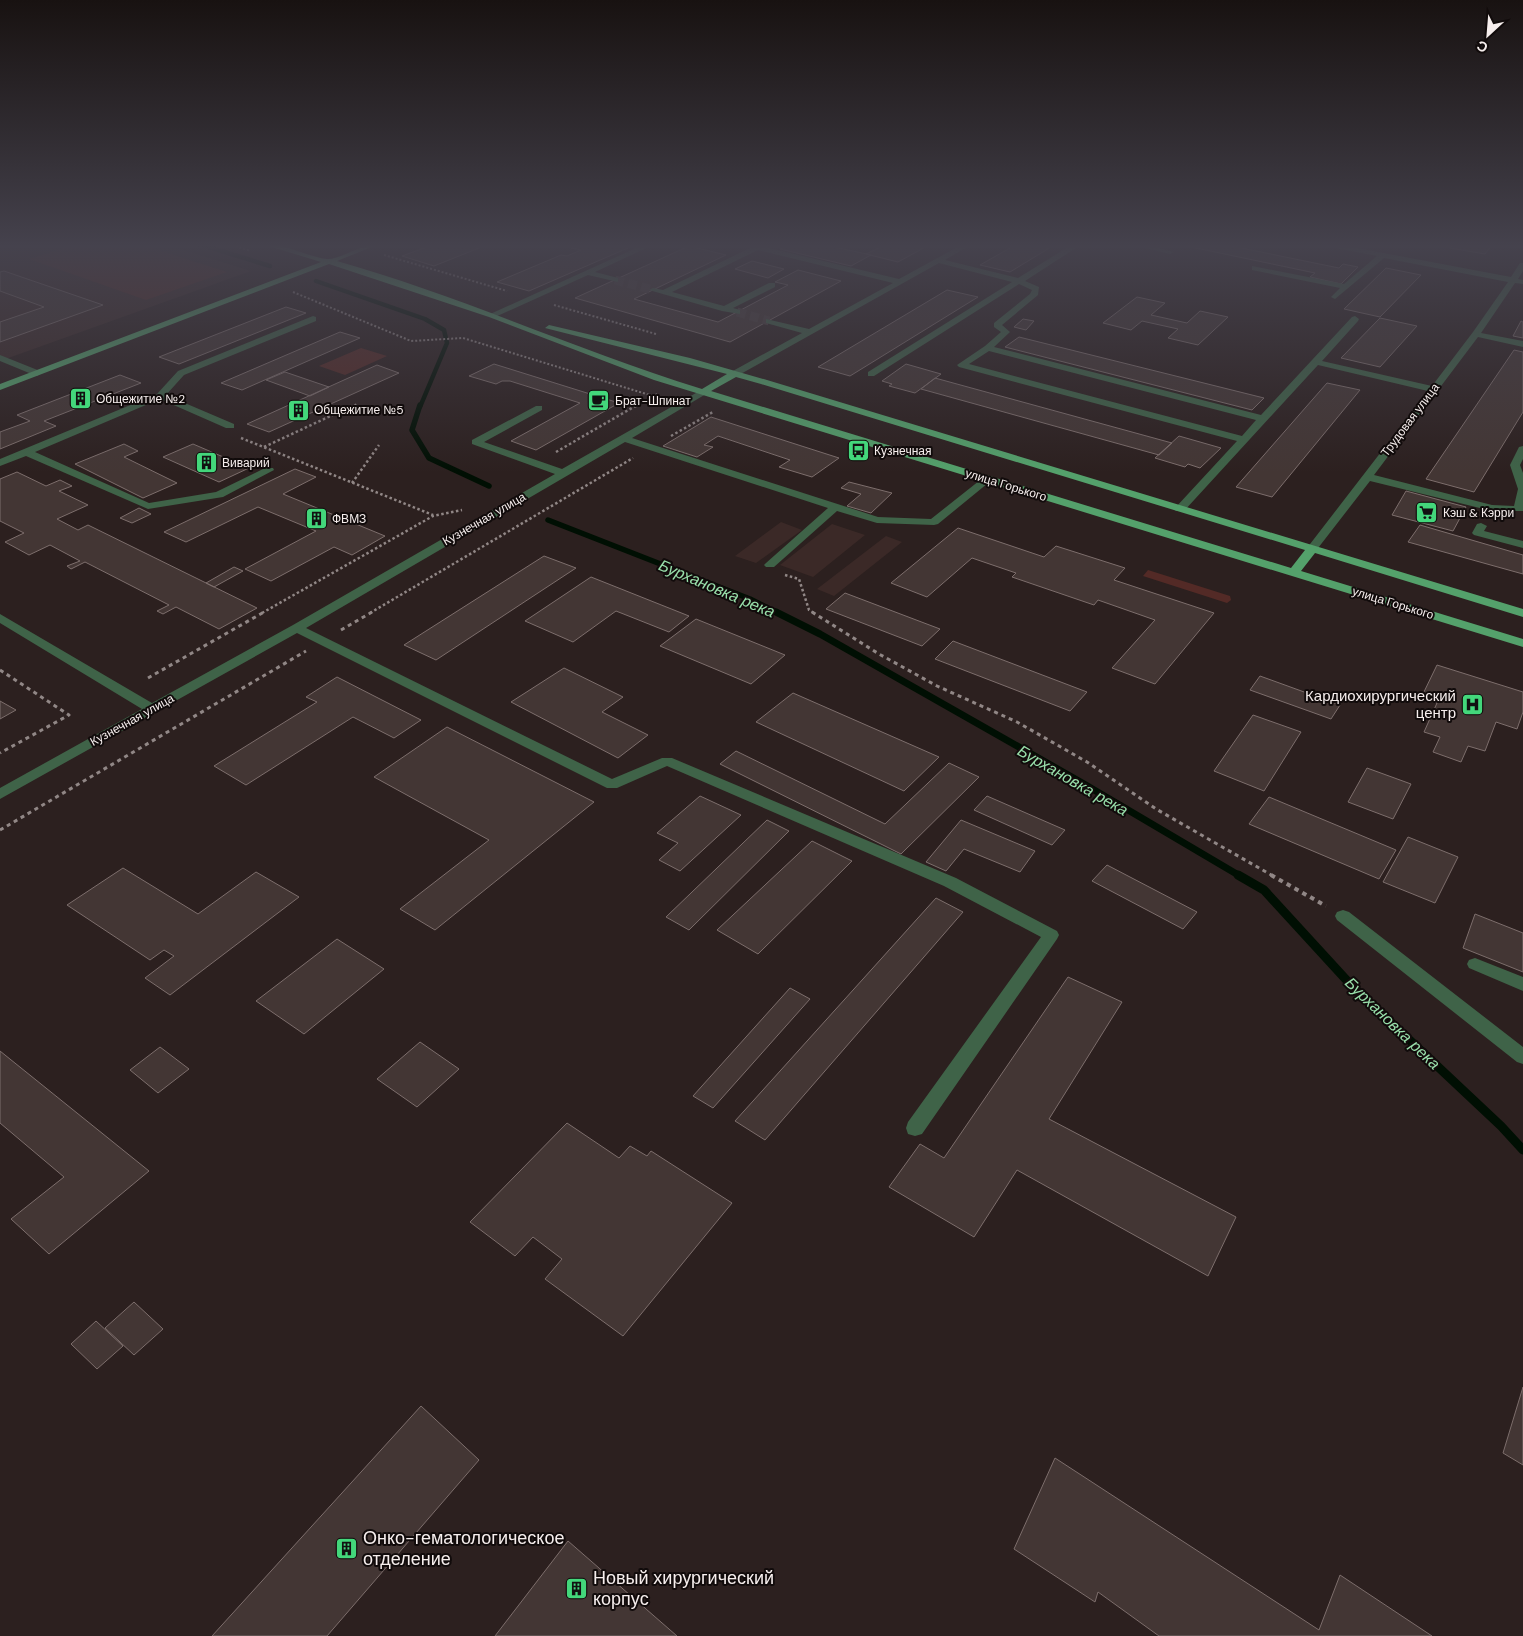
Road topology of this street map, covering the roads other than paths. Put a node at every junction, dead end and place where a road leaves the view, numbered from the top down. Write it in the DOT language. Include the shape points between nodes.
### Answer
graph roads {
  1 [pos="174,320"];
  2 [pos="310,320"];
  3 [pos="508,320"];
  4 [pos="519,320"];
  5 [pos="831,320"];
  6 [pos="956,320"];
  7 [pos="1003,320"];
  8 [pos="1354,320"];
  9 [pos="1485,320"];
  10 [pos="769,321"];
  11 [pos="810,332"];
  12 [pos="1476,334"];
  13 [pos="1523,344"];
  14 [pos="988,348"];
  15 [pos="0,358"];
  16 [pos="1316,362"];
  17 [pos="37,373"];
  18 [pos="734,374"];
  19 [pos="871,374"];
  20 [pos="0,387"];
  21 [pos="1433,389"];
  22 [pos="703,392"];
  23 [pos="160,396"];
  24 [pos="538,408"];
  25 [pos="1264,419"];
  26 [pos="230,426"];
  27 [pos="623,438"];
  28 [pos="1245,440"];
  29 [pos="1523,450"];
  30 [pos="26,452"];
  31 [pos="0,463"];
  32 [pos="269,470"];
  33 [pos="562,473"];
  34 [pos="1368,477"];
  35 [pos="988,479"];
  36 [pos="1523,489"];
  37 [pos="835,506"];
  38 [pos="1180,509"];
  39 [pos="1481,526"];
  40 [pos="1523,545"];
  41 [pos="1311,550"];
  42 [pos="770,565"];
  43 [pos="1294,573"];
  44 [pos="1523,613"];
  45 [pos="0,618"];
  46 [pos="296,628"];
  47 [pos="1523,644"];
  48 [pos="152,710"];
  49 [pos="0,794"];
  50 [pos="1343,916"];
  51 [pos="1475,964"];
  52 [pos="1523,984"];
  53 [pos="1523,1057"];
  54 [pos="915,1128"];
  1 -- 17 [label="main road"];
  2 -- 23 [label="street" via="181,373"];
  3 -- 22 [label="main road, улица Горького" via="657,378"];
  4 -- 18 [label="main road, улица Горького"];
  5 -- 11 [label="street, Кузнечная улица"];
  6 -- 19 [label="street"];
  7 -- 14 [label="street" via="997,325 1006,332"];
  8 -- 16 [label="street"];
  9 -- 12 [label="street, Трудовая улица"];
  10 -- 11 [label="street"];
  11 -- 18 [label="street, Кузнечная улица"];
  12 -- 13 [label="street"];
  12 -- 21 [label="street, Трудовая улица"];
  14 -- 25 [label="street"];
  14 -- 28 [label="street" via="962,365"];
  15 -- 17 [label="street"];
  16 -- 21 [label="street"];
  16 -- 25 [label="street"];
  17 -- 20 [label="main road"];
  18 -- 22 [label="main road, Кузнечная улица"];
  18 -- 38 [label="main road, улица Горького"];
  21 -- 34 [label="street, Трудовая улица"];
  22 -- 27 [label="street, Кузнечная улица"];
  22 -- 35 [label="main road, улица Горького"];
  23 -- 26 [label="street"];
  23 -- 30 [label="street"];
  24 -- 33 [label="street" via="476,442"];
  25 -- 28 [label="street"];
  27 -- 33 [label="street, Кузнечная улица"];
  27 -- 37 [label="street"];
  28 -- 38 [label="street"];
  29 -- 36 [label="street" via="1515,465"];
  30 -- 31 [label="street"];
  30 -- 32 [label="street" via="148,506 218,495"];
  33 -- 46 [label="street, Кузнечная улица"];
  34 -- 36 [label="street" via="1492,508 1518,509"];
  34 -- 41 [label="street, Трудовая улица"];
  35 -- 37 [label="street" via="934,522 877,520"];
  35 -- 43 [label="main road, улица Горького"];
  37 -- 42 [label="street"];
  38 -- 41 [label="main road, улица Горького"];
  39 -- 40 [label="street" via="1478,533"];
  41 -- 43 [label="main road, Трудовая улица"];
  41 -- 44 [label="main road, улица Горького"];
  43 -- 47 [label="main road, улица Горького"];
  45 -- 48 [label="street"];
  46 -- 48 [label="street, Кузнечная улица"];
  46 -- 54 [label="street" via="612,785 667,761 950,882 1051,935"];
  48 -- 49 [label="street, Кузнечная улица"];
  50 -- 53 [label="street"];
  51 -- 52 [label="street"];
}
